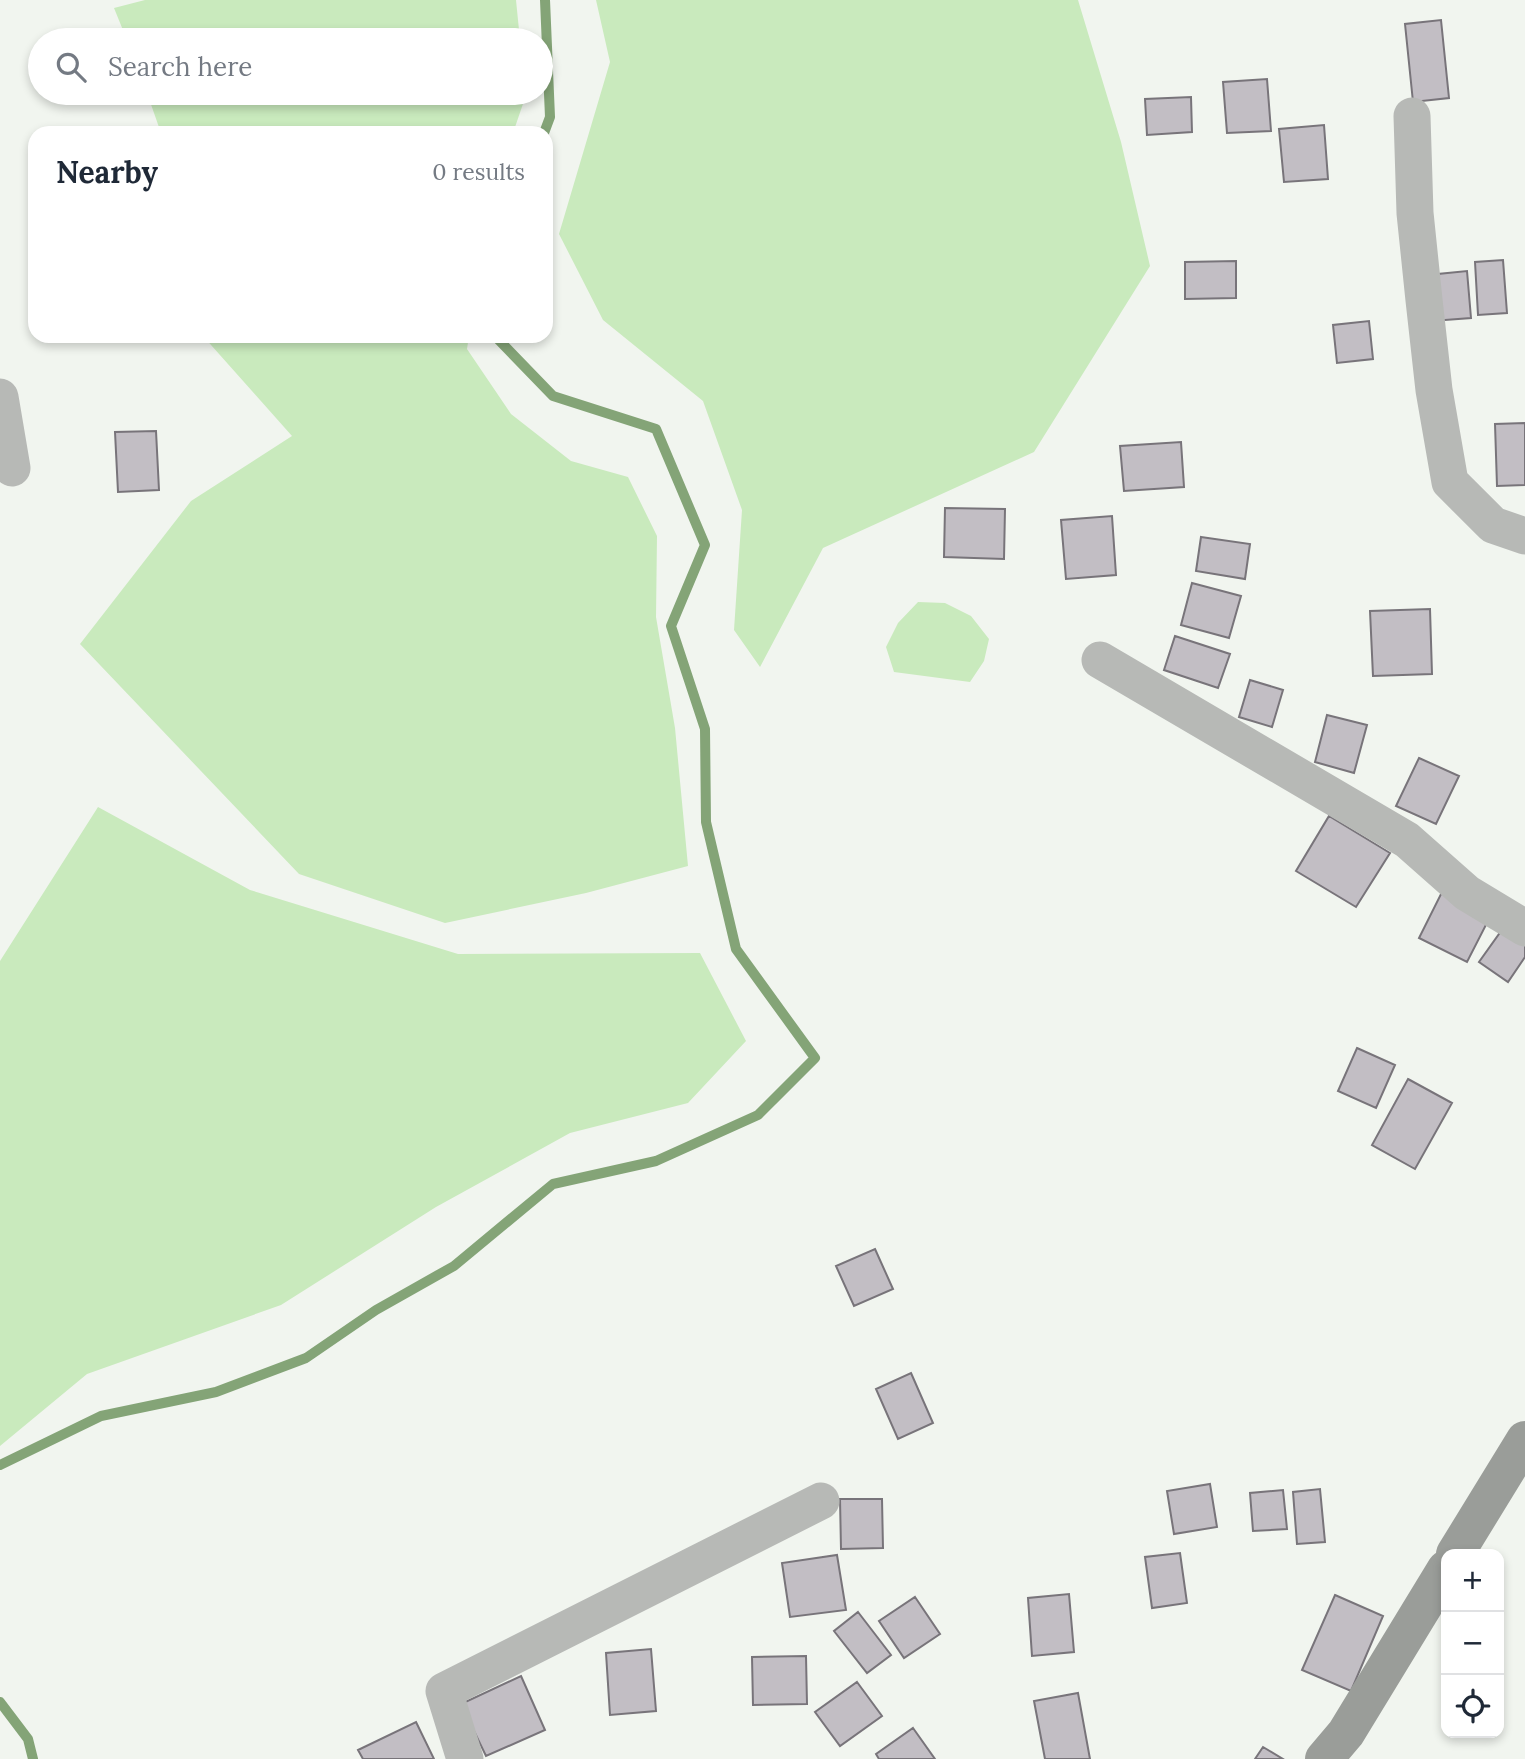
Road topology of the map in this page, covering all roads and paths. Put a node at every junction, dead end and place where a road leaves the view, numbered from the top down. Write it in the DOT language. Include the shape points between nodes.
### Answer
graph roads {
  1 [pos="1412,116"];
  2 [pos="0,397"];
  3 [pos="12,468"];
  4 [pos="1525,536"];
  5 [pos="1101,660"];
  6 [pos="1525,928"];
  7 [pos="1525,1440"];
  8 [pos="821,1501"];
  9 [pos="1458,1549"];
  10 [pos="1441,1577"];
  11 [pos="465,1759"];
  12 [pos="1324,1759"];
  1 -- 4 [label="street" via="1424,300 1450,482 1493,525"];
  2 -- 3 [label="street"];
  5 -- 6 [label="street" via="1407,840 1467,893"];
  7 -- 9 [label="main road"];
  8 -- 11 [label="street" via="444,1691"];
  10 -- 12 [label="main road" via="1346,1732"];
}
